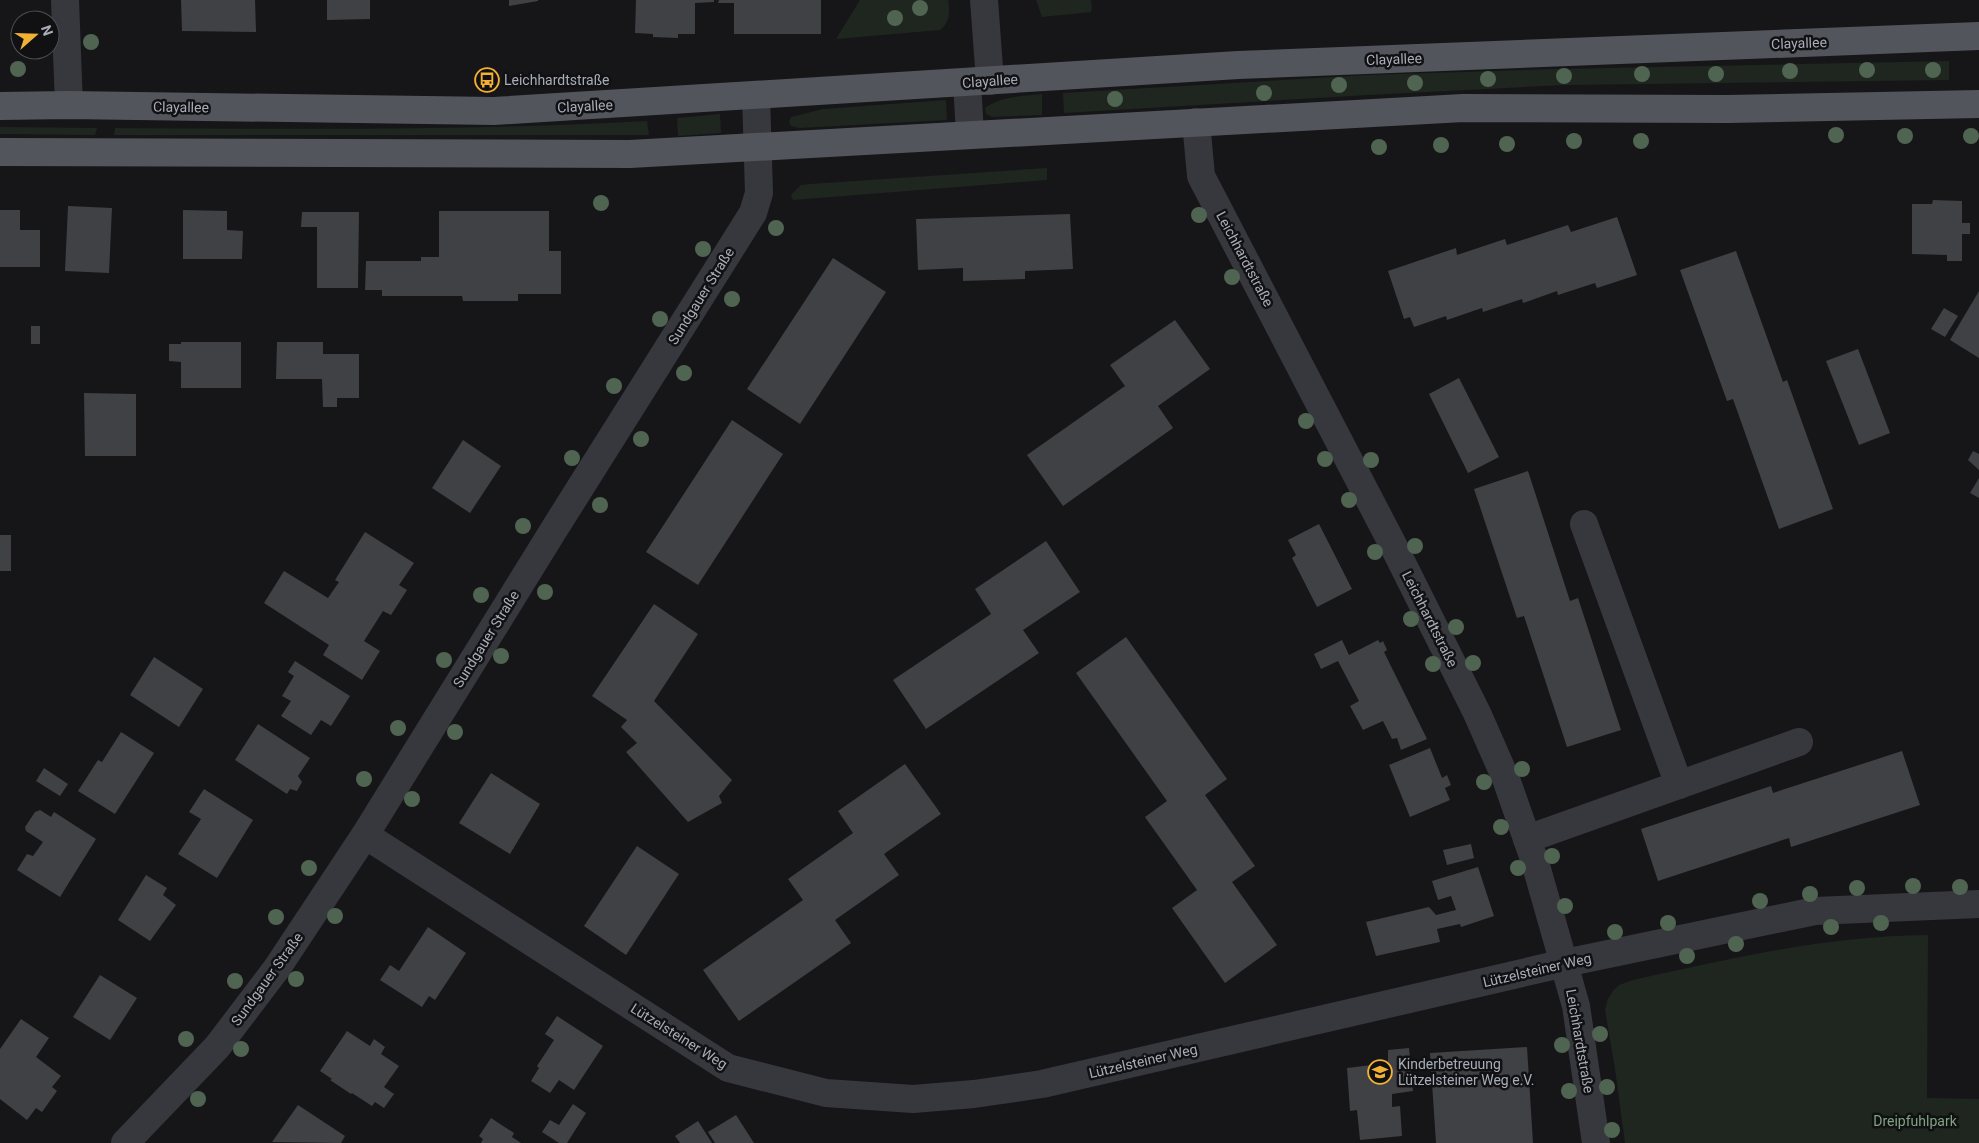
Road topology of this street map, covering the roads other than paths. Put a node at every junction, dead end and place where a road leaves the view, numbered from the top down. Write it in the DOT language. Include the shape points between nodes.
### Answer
graph roads {
  1 [pos="65,0"];
  2 [pos="984,0"];
  3 [pos="1979,36"];
  4 [pos="979,82"];
  5 [pos="756,94"];
  6 [pos="1979,104"];
  7 [pos="69,105"];
  8 [pos="0,106"];
  9 [pos="1196,122"];
  10 [pos="970,134"];
  11 [pos="757,148"];
  12 [pos="0,152"];
  13 [pos="1584,524"];
  14 [pos="1799,742"];
  15 [pos="1679,785"];
  16 [pos="365,835"];
  17 [pos="1527,839"];
  18 [pos="1979,904"];
  19 [pos="1565,963"];
  20 [pos="125,1143"];
  21 [pos="1596,1143"];
  1 -- 7 [label="street"];
  2 -- 4 [label="street"];
  3 -- 4 [label="main road, Clayallee" via="1238,65"];
  4 -- 5 [label="main road, Clayallee"];
  4 -- 10 [label="street"];
  5 -- 7 [label="main road, Clayallee" via="494,111"];
  5 -- 11 [label="street, Sundgauer Straße"];
  6 -- 9 [label="main road" via="1727,109 1463,108"];
  7 -- 8 [label="main road, Clayallee"];
  9 -- 10 [label="main road"];
  9 -- 17 [label="street, Leichhardtstraße" via="1201,176 1477,713 1506,779"];
  10 -- 11 [label="main road"];
  11 -- 12 [label="main road" via="630,154"];
  11 -- 16 [label="street, Sundgauer Straße" via="759,193 753,213"];
  13 -- 15 [label="street"];
  14 -- 15 [label="street"];
  15 -- 17 [label="street"];
  16 -- 19 [label="street, Lützelsteiner Weg" via="728,1068 826,1093 913,1100 1042,1084"];
  16 -- 20 [label="street, Sundgauer Straße" via="277,968 217,1047"];
  17 -- 19 [label="street, Leichhardtstraße"];
  18 -- 19 [label="street, Lützelsteiner Weg" via="1815,911"];
  19 -- 21 [label="street, Leichhardtstraße" via="1576,1006"];
}
